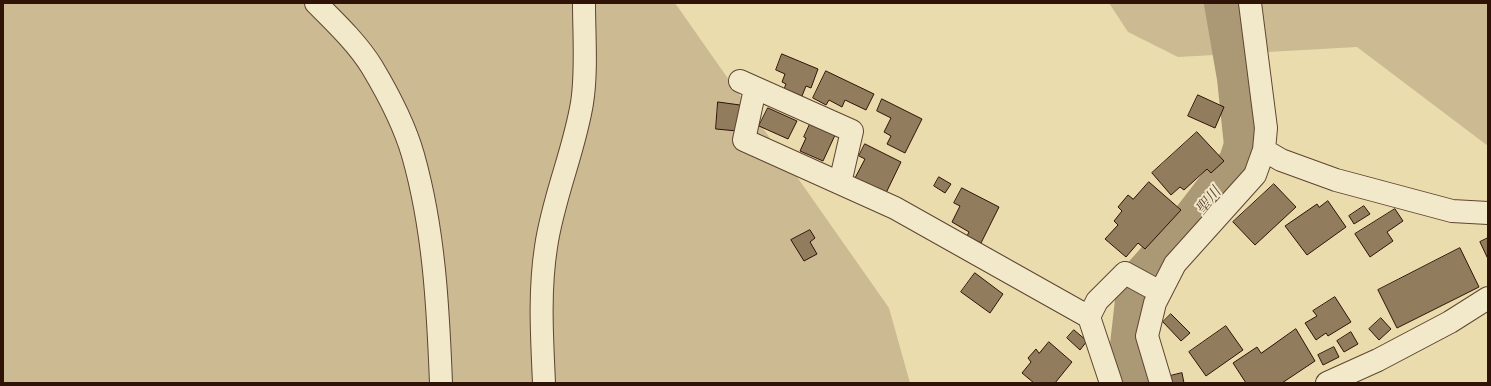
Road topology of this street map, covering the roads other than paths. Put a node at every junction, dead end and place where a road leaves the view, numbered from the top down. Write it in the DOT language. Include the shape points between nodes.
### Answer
graph roads {
  1 [pos="316,3"];
  2 [pos="584,3"];
  3 [pos="1250,3"];
  4 [pos="1264,150"];
  5 [pos="840,183"];
  6 [pos="1488,213"];
  7 [pos="1160,292"];
  8 [pos="1488,298"];
  9 [pos="1089,317"];
  10 [pos="441,383"];
  11 [pos="544,383"];
  12 [pos="1111,383"];
  13 [pos="1161,383"];
  14 [pos="1327,383"];
  1 -- 10 [label="street" via="371,66 395,110 412,154 433,253"];
  2 -- 11 [label="street" via="582,103 553,215 542,275"];
  3 -- 4 [label="street" via="1266,128"];
  4 -- 6 [label="street" via="1281,160 1336,180 1452,211"];
  4 -- 7 [label="street" via="1254,175 1175,264"];
  5 -- 5 [label="street" via="744,140 748,85 852,131"];
  5 -- 9 [label="street" via="895,208"];
  7 -- 9 [label="street" via="1125,273 1097,301"];
  7 -- 13 [label="street" via="1147,336"];
  8 -- 14 [label="street" via="1450,322 1378,360"];
  9 -- 12 [label="street"];
}
